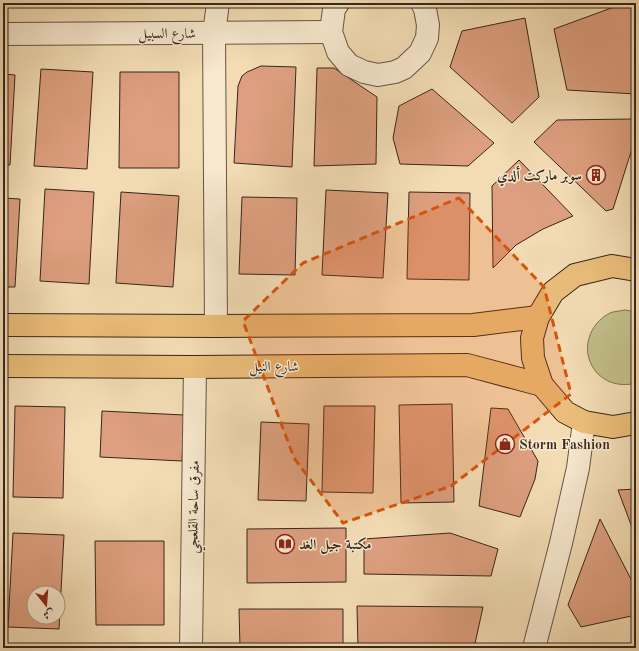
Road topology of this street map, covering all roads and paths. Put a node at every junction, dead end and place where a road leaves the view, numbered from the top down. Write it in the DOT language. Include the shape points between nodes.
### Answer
graph roads {
  1 [pos="218,3"];
  2 [pos="338,3"];
  3 [pos="422,3"];
  4 [pos="331,32"];
  5 [pos="214,33"];
  6 [pos="3,34"];
  7 [pos="636,270"];
  8 [pos="538,317"];
  9 [pos="3,325"];
  10 [pos="216,326"];
  11 [pos="3,366"];
  12 [pos="195,367"];
  13 [pos="542,385"];
  14 [pos="584,422"];
  15 [pos="636,423"];
  16 [pos="191,648"];
  17 [pos="534,648"];
  1 -- 5 [label="street"];
  2 -- 4 [label="street" via="334,9"];
  3 -- 4 [label="street" via="428,25 427,38 420,53 404,68 395,72 378,75 349,65 338,52"];
  4 -- 5 [label="street, شارع السبيل"];
  5 -- 6 [label="street, شارع السبيل"];
  5 -- 10 [label="street"];
  7 -- 8 [label="main road" via="612,266 575,275 554,292"];
  8 -- 10 [label="main road" via="474,326"];
  8 -- 13 [label="main road" via="532,338 533,358"];
  9 -- 10 [label="main road"];
  11 -- 12 [label="main road, شارع النيل"];
  12 -- 13 [label="main road, شارع النيل" via="467,365"];
  12 -- 16 [label="street, مفرق ساحة القلعجي"];
  13 -- 14 [label="main road" via="565,412"];
  14 -- 15 [label="main road" via="613,427"];
  14 -- 17 [label="street" via="578,468"];
}
